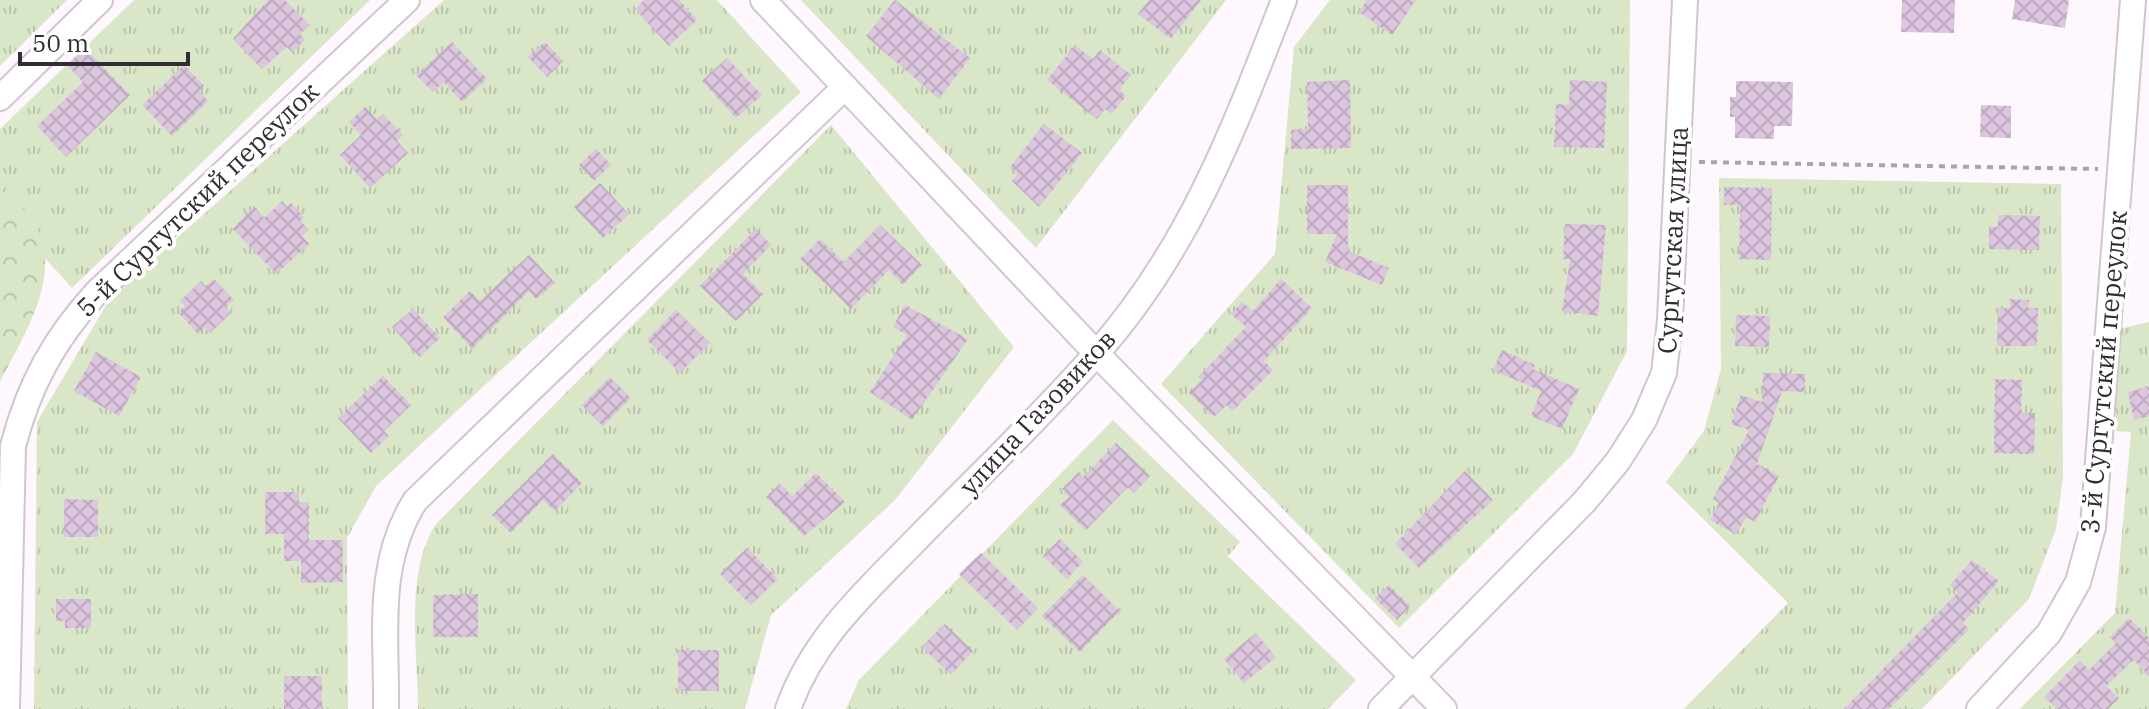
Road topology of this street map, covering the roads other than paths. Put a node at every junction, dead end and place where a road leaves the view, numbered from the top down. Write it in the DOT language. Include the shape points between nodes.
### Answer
graph roads {
  1 [pos="100,0"];
  2 [pos="407,0"];
  3 [pos="763,0"];
  4 [pos="1284,0"];
  5 [pos="1685,0"];
  6 [pos="2133,0"];
  7 [pos="845,87"];
  8 [pos="0,98"];
  9 [pos="1097,354"];
  10 [pos="1411,676"];
  11 [pos="7,709"];
  12 [pos="386,709"];
  13 [pos="788,709"];
  14 [pos="1381,709"];
  15 [pos="1444,709"];
  16 [pos="1979,709"];
  1 -- 8 [label="street"];
  2 -- 11 [label="street, 5-й Сургутский переулок" via="97,292 42,364 13,446"];
  3 -- 7 [label="street"];
  4 -- 9 [label="street, улица Газовиков" via="1228,147 1170,256"];
  5 -- 10 [label="street, Сургутская улица" via="1664,373 1644,420 1585,501"];
  6 -- 16 [label="street, 3-й Сургутский переулок" via="2093,527 2078,582 2049,633"];
  7 -- 9 [label="street"];
  7 -- 12 [label="street" via="415,501 390,553"];
  9 -- 10 [label="street"];
  9 -- 13 [label="street, улица Газовиков" via="841,616 804,668"];
  10 -- 14 [label="street, Сургутская улица"];
  10 -- 15 [label="street"];
}
